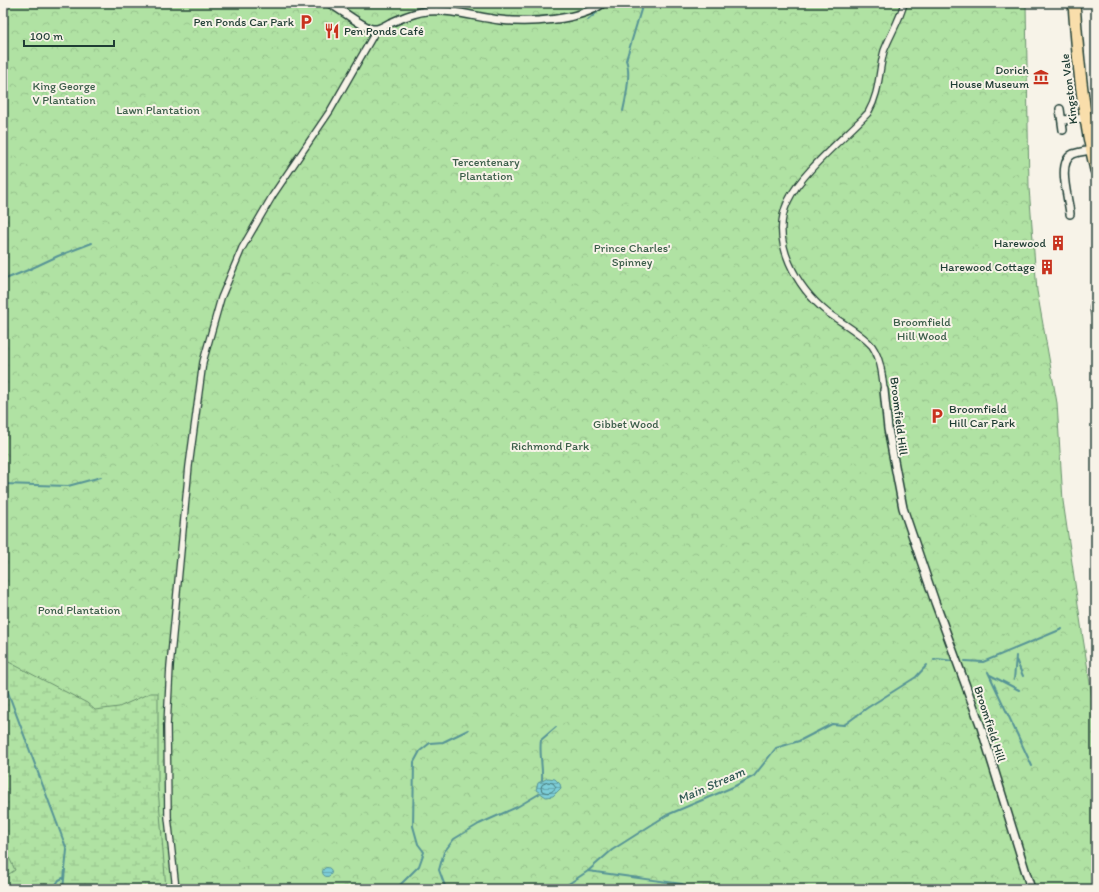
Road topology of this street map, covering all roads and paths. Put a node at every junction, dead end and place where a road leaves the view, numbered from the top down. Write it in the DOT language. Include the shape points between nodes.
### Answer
graph roads {
  1 [pos="329,3"];
  2 [pos="603,3"];
  3 [pos="904,3"];
  4 [pos="1074,3"];
  5 [pos="377,29"];
  6 [pos="1060,109"];
  7 [pos="1086,118"];
  8 [pos="1062,120"];
  9 [pos="1064,130"];
  10 [pos="1091,150"];
  11 [pos="1096,170"];
  12 [pos="1070,214"];
  13 [pos="1096,307"];
  14 [pos="1096,317"];
  15 [pos="884,390"];
  16 [pos="176,889"];
  17 [pos="1031,889"];
  1 -- 5 [label="street" via="364,27"];
  2 -- 5 [label="street" via="575,16 525,21 425,11 408,15"];
  3 -- 15 [label="street, Broomfield Hill" via="885,51 875,101 868,113 798,185 783,214 781,231 786,255 802,285 815,301 867,341 874,351 880,363"];
  4 -- 7 [label="main road, Kingston Vale"];
  5 -- 16 [label="street" via="330,111 273,195 242,248 219,304 203,362 189,466 170,666 167,726 169,823"];
  6 -- 8 [label="street"];
  7 -- 8 [label="street"];
  7 -- 10 [label="main road, Kingston Vale"];
  8 -- 9 [label="street"];
  10 -- 11 [label="main road, Kingston Vale"];
  10 -- 12 [label="street" via="1073,154 1066,161 1064,172"];
  13 -- 14 [label="street"];
  15 -- 17 [label="street, Broomfield Hill" via="888,429 903,508 981,728"];
}
